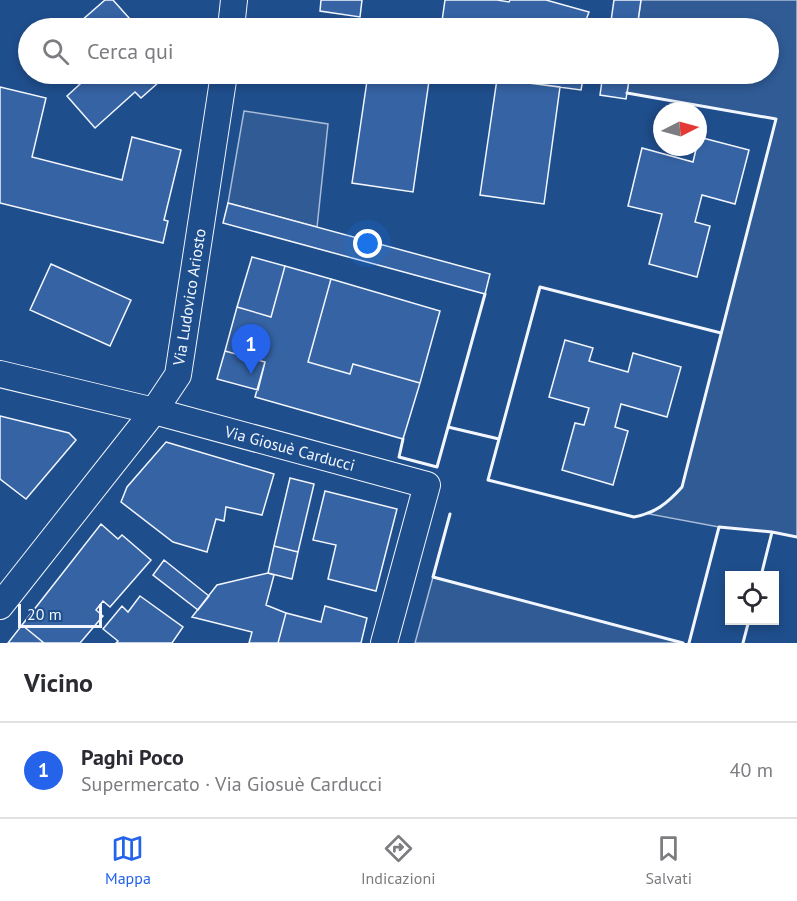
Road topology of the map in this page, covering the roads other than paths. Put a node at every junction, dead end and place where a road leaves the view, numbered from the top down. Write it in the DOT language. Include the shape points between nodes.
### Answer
graph roads {
  1 [pos="234,0"];
  2 [pos="232,18"];
  3 [pos="222,84"];
  4 [pos="0,374"];
  5 [pos="154,411"];
  6 [pos="0,606"];
  7 [pos="384,643"];
  1 -- 2 [label="street"];
  3 -- 5 [label="street, Via Ludovico Ariosto" via="178,375"];
  4 -- 5 [label="street, Via Giosuè Carducci"];
  5 -- 6 [label="street, Via Ludovico Ariosto"];
  5 -- 7 [label="street, Via Giosuè Carducci" via="426,485"];
}
